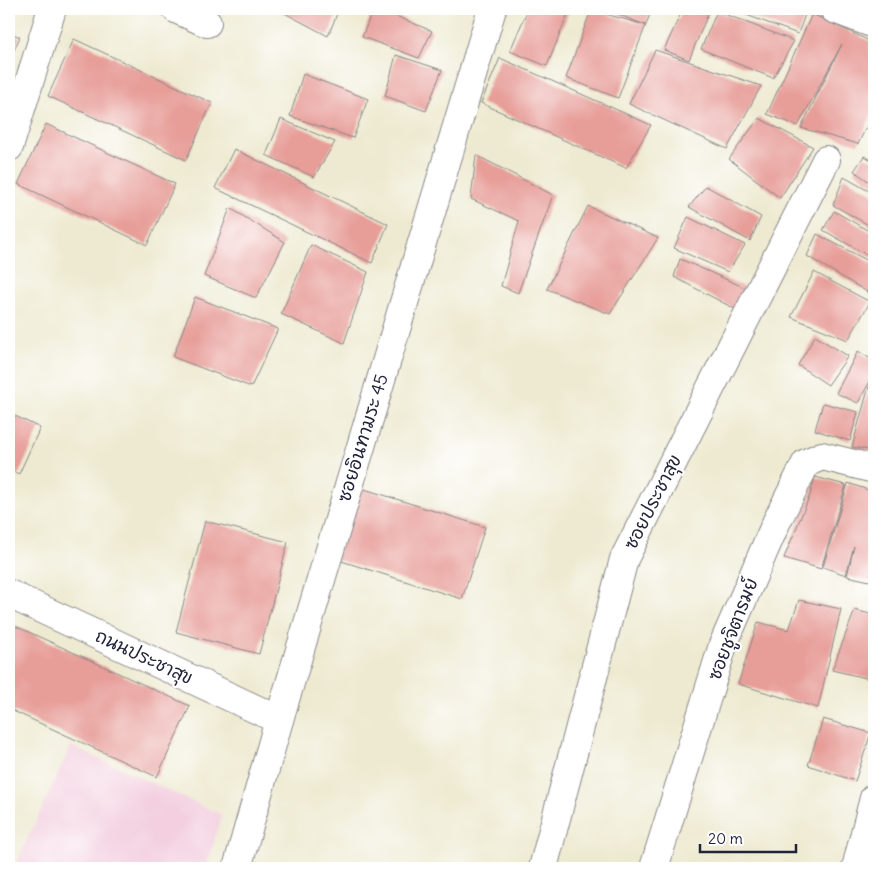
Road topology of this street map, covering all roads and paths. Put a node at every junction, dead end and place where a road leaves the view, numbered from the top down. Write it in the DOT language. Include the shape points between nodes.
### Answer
graph roads {
  1 [pos="52,9"];
  2 [pos="176,9"];
  3 [pos="492,9"];
  4 [pos="834,9"];
  5 [pos="207,23"];
  6 [pos="874,24"];
  7 [pos="9,147"];
  8 [pos="826,160"];
  9 [pos="874,469"];
  10 [pos="9,594"];
  11 [pos="279,720"];
  12 [pos="874,798"];
  13 [pos="237,868"];
  14 [pos="543,868"];
  15 [pos="654,868"];
  16 [pos="856,868"];
  1 -- 7 [label="street"];
  2 -- 5 [label="street"];
  3 -- 11 [label="street, ซอยอินทามระ 45"];
  4 -- 6 [label="street"];
  8 -- 14 [label="street, ซอยประชาสุข" via="624,559"];
  9 -- 15 [label="street, ซอยชูจิตารมย์" via="822,456 806,463 723,645"];
  10 -- 11 [label="street, ถนนประชาสุข"];
  11 -- 13 [label="street, ซอยอินทามระ 45"];
  12 -- 16 [label="street"];
}
